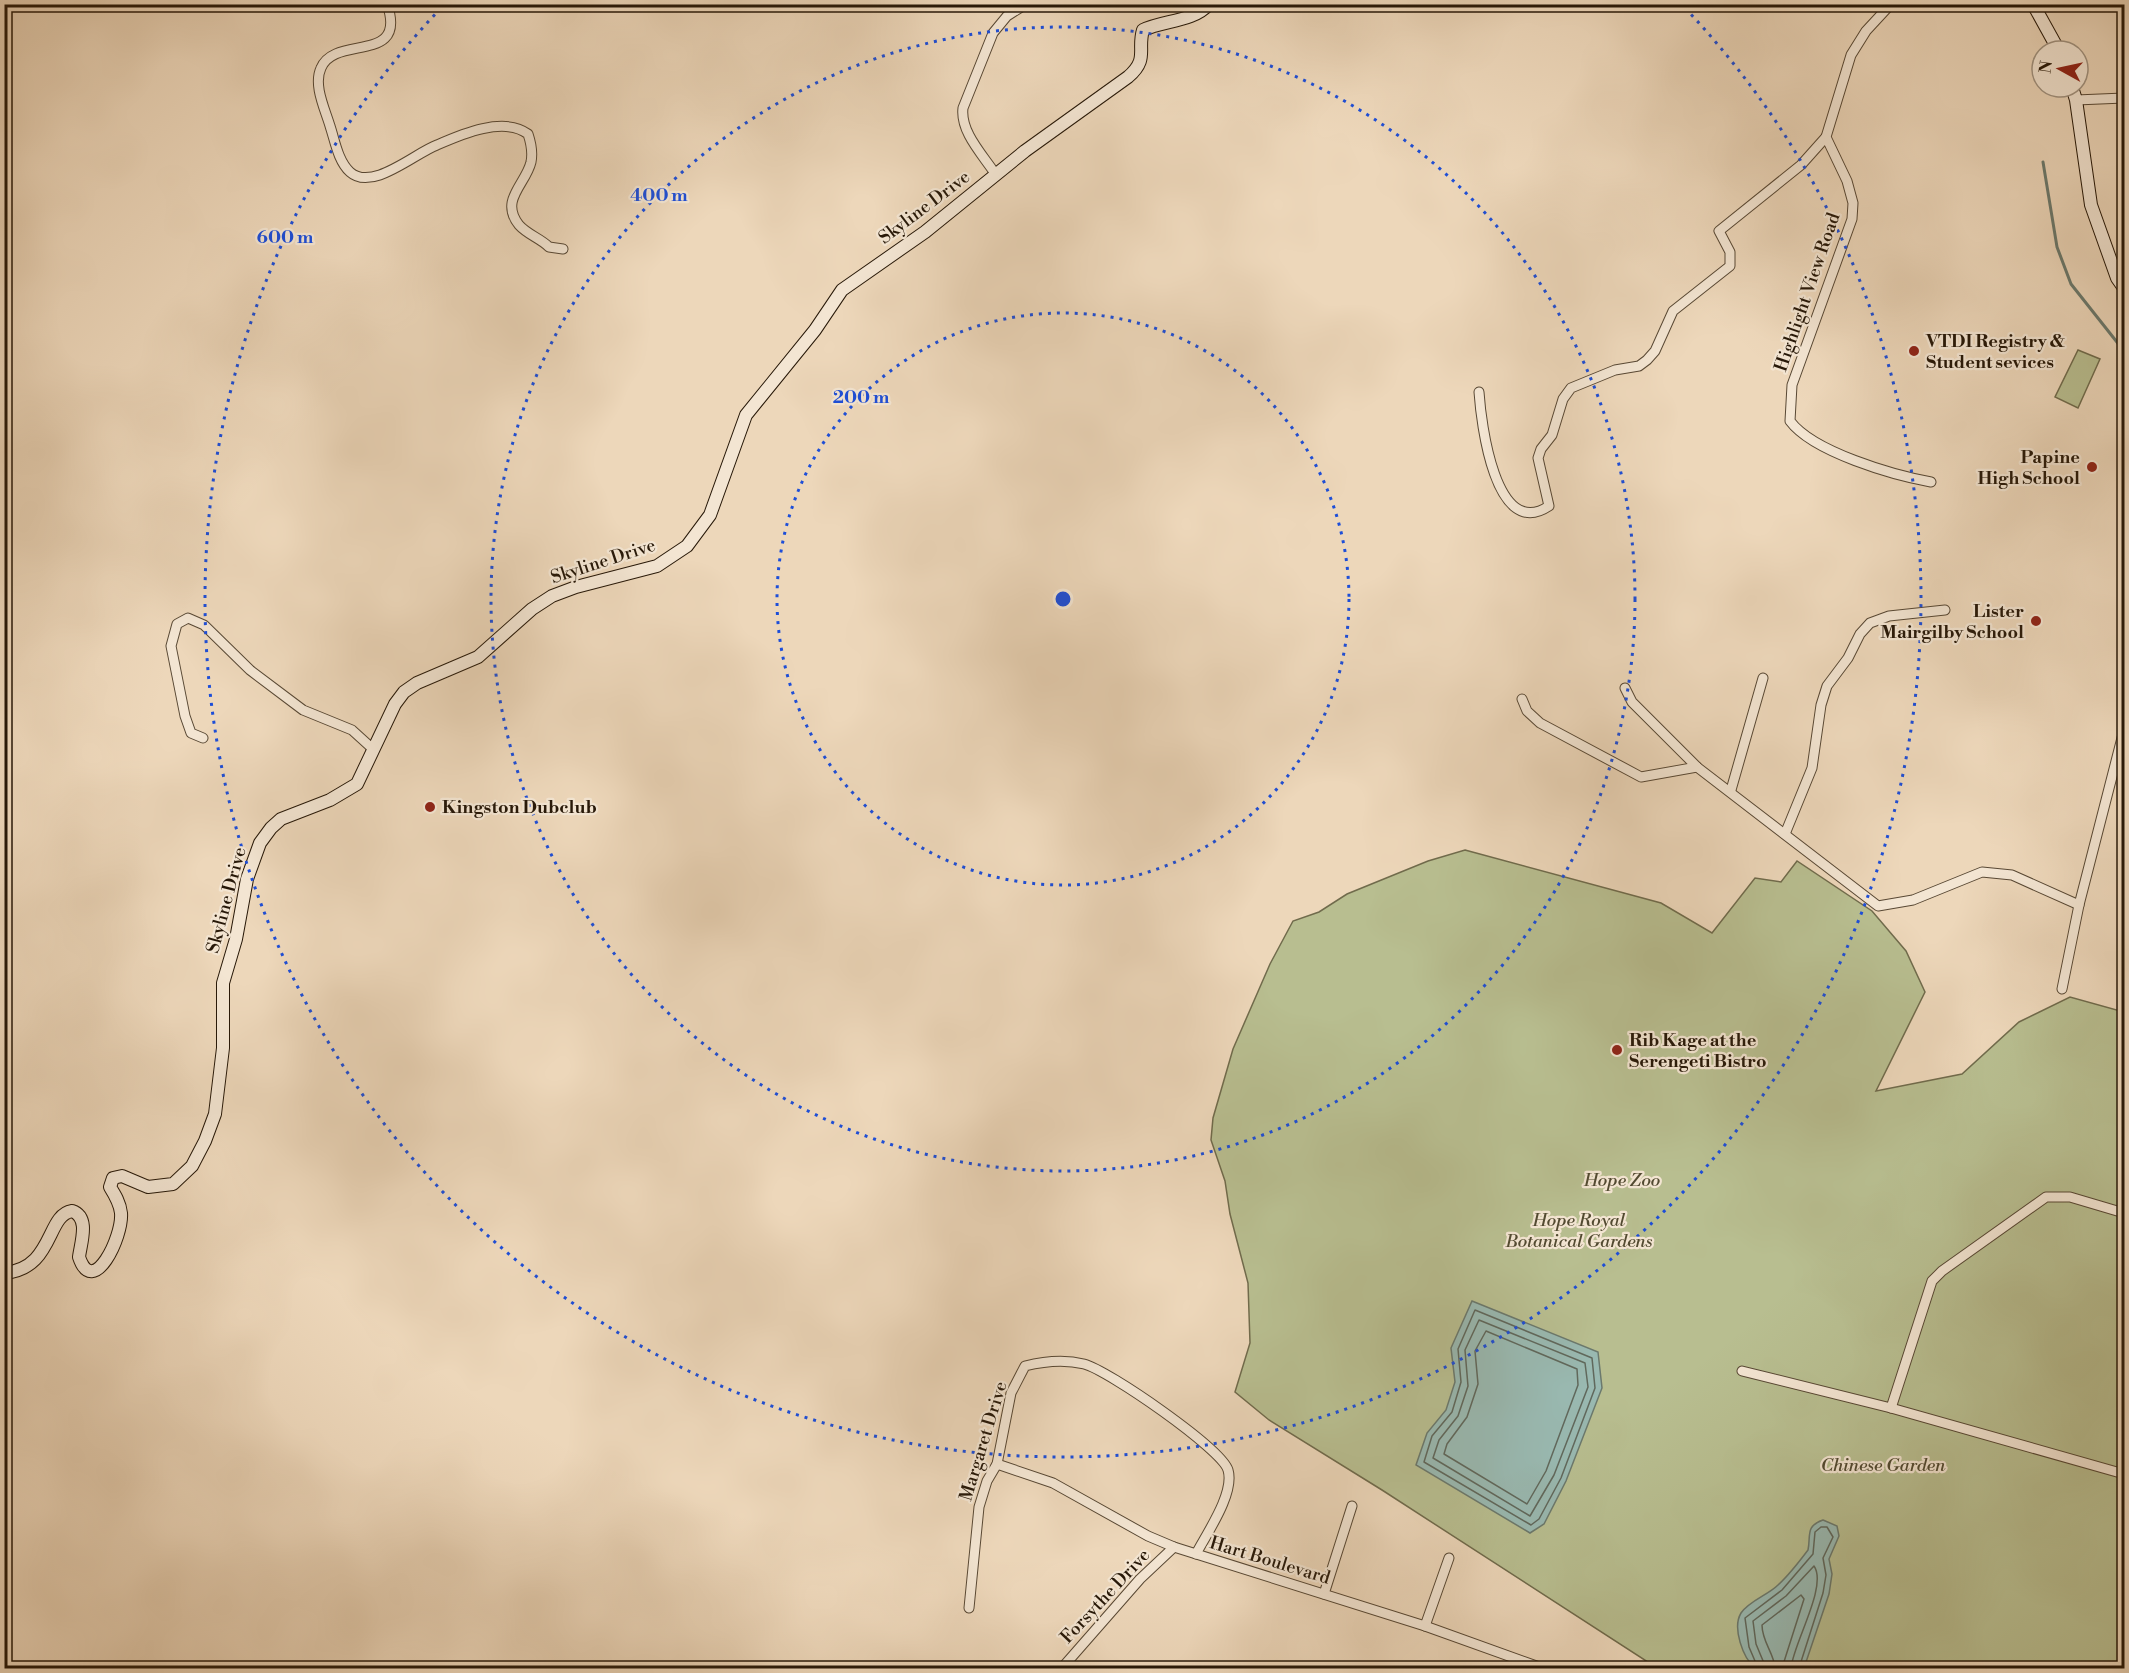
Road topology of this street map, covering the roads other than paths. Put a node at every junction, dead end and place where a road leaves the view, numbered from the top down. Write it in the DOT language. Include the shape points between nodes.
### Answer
graph roads {
  1 [pos="387,4"];
  2 [pos="1026,4"];
  3 [pos="1209,4"];
  4 [pos="1891,4"];
  5 [pos="2032,4"];
  6 [pos="2052,39"];
  7 [pos="2124,98"];
  8 [pos="2076,100"];
  9 [pos="1826,137"];
  10 [pos="996,175"];
  11 [pos="563,249"];
  12 [pos="2124,288"];
  13 [pos="1479,392"];
  14 [pos="1931,482"];
  15 [pos="1945,610"];
  16 [pos="1763,678"];
  17 [pos="1626,688"];
  18 [pos="1522,699"];
  19 [pos="2124,730"];
  20 [pos="203,738"];
  21 [pos="374,750"];
  22 [pos="1697,766"];
  23 [pos="1731,790"];
  24 [pos="1785,834"];
  25 [pos="2079,905"];
  26 [pos="2062,989"];
  27 [pos="2124,1213"];
  28 [pos="4,1273"];
  29 [pos="1742,1371"];
  30 [pos="1891,1408"];
  31 [pos="997,1464"];
  32 [pos="2124,1474"];
  33 [pos="1352,1506"];
  34 [pos="1174,1547"];
  35 [pos="1196,1554"];
  36 [pos="1449,1558"];
  37 [pos="1324,1594"];
  38 [pos="969,1608"];
  39 [pos="1425,1626"];
  40 [pos="1062,1668"];
  41 [pos="1542,1668"];
  1 -- 11 [label="street" via="390,24 382,42 338,52 328,57 320,70 320,93 345,164 360,178 372,177 436,145 493,127 520,128 528,134 531,160 525,178 512,196 513,214 532,236 549,247"];
  2 -- 10 [label="street" via="1007,16 993,33 963,108 966,130"];
  3 -- 10 [label="street, Skyline Drive" via="1188,17 1143,30 1143,53 1138,68"];
  4 -- 9 [label="street" via="1866,31 1851,56"];
  5 -- 6 [label="street"];
  7 -- 8 [label="street"];
  8 -- 12 [label="street" via="2091,205"];
  9 -- 13 [label="street" via="1801,165 1719,231 1730,252 1730,266 1673,311 1647,360 1570,388 1552,435 1538,458 1549,506 1541,511 1530,514 1517,507 1494,476 1481,421"];
  9 -- 14 [label="street, Highlight View Road" via="1847,181 1853,203 1852,219 1792,385 1790,421 1800,434 1864,464"];
  10 -- 21 [label="street, Skyline Drive" via="925,232 842,290 746,416 710,516 687,546 657,566 552,596 478,657 417,683 395,704"];
  15 -- 24 [label="street" via="1890,615 1870,623 1860,634 1827,686 1812,768"];
  16 -- 23 [label="street"];
  17 -- 22 [label="street" via="1632,702"];
  18 -- 22 [label="street" via="1527,711 1540,723 1641,777"];
  19 -- 25 [label="street"];
  20 -- 21 [label="street" via="191,734 171,646 177,624 188,618 204,625 250,670 303,710 352,729"];
  21 -- 28 [label="street, Skyline Drive" via="357,784 330,800 281,819 260,843 247,879 223,983 223,1048 215,1114 192,1167 178,1181 163,1187 122,1176 113,1178 110,1187 118,1202 121,1222 116,1243 104,1265 94,1269 81,1262 83,1220 76,1212 68,1211 28,1268"];
  22 -- 23 [label="street"];
  23 -- 24 [label="street"];
  24 -- 25 [label="street" via="1878,906 1913,900 1982,872 2012,875"];
  25 -- 26 [label="street"];
  27 -- 30 [label="street" via="2070,1197 2046,1197 1942,1271 1932,1281"];
  29 -- 30 [label="street"];
  30 -- 32 [label="street"];
  31 -- 34 [label="street, Hart Boulevard" via="1053,1483"];
  31 -- 35 [label="street, Margaret Drive" via="1011,1393 1025,1365 1049,1360 1086,1364 1184,1428 1228,1468 1228,1493"];
  31 -- 38 [label="street, Margaret Drive" via="979,1507"];
  33 -- 37 [label="street"];
  34 -- 35 [label="street, Hart Boulevard"];
  34 -- 40 [label="street, Forsythe Drive" via="1140,1579"];
  35 -- 37 [label="street, Hart Boulevard"];
  36 -- 39 [label="street"];
  37 -- 39 [label="street, Hart Boulevard"];
  39 -- 41 [label="street, Hart Boulevard"];
}
